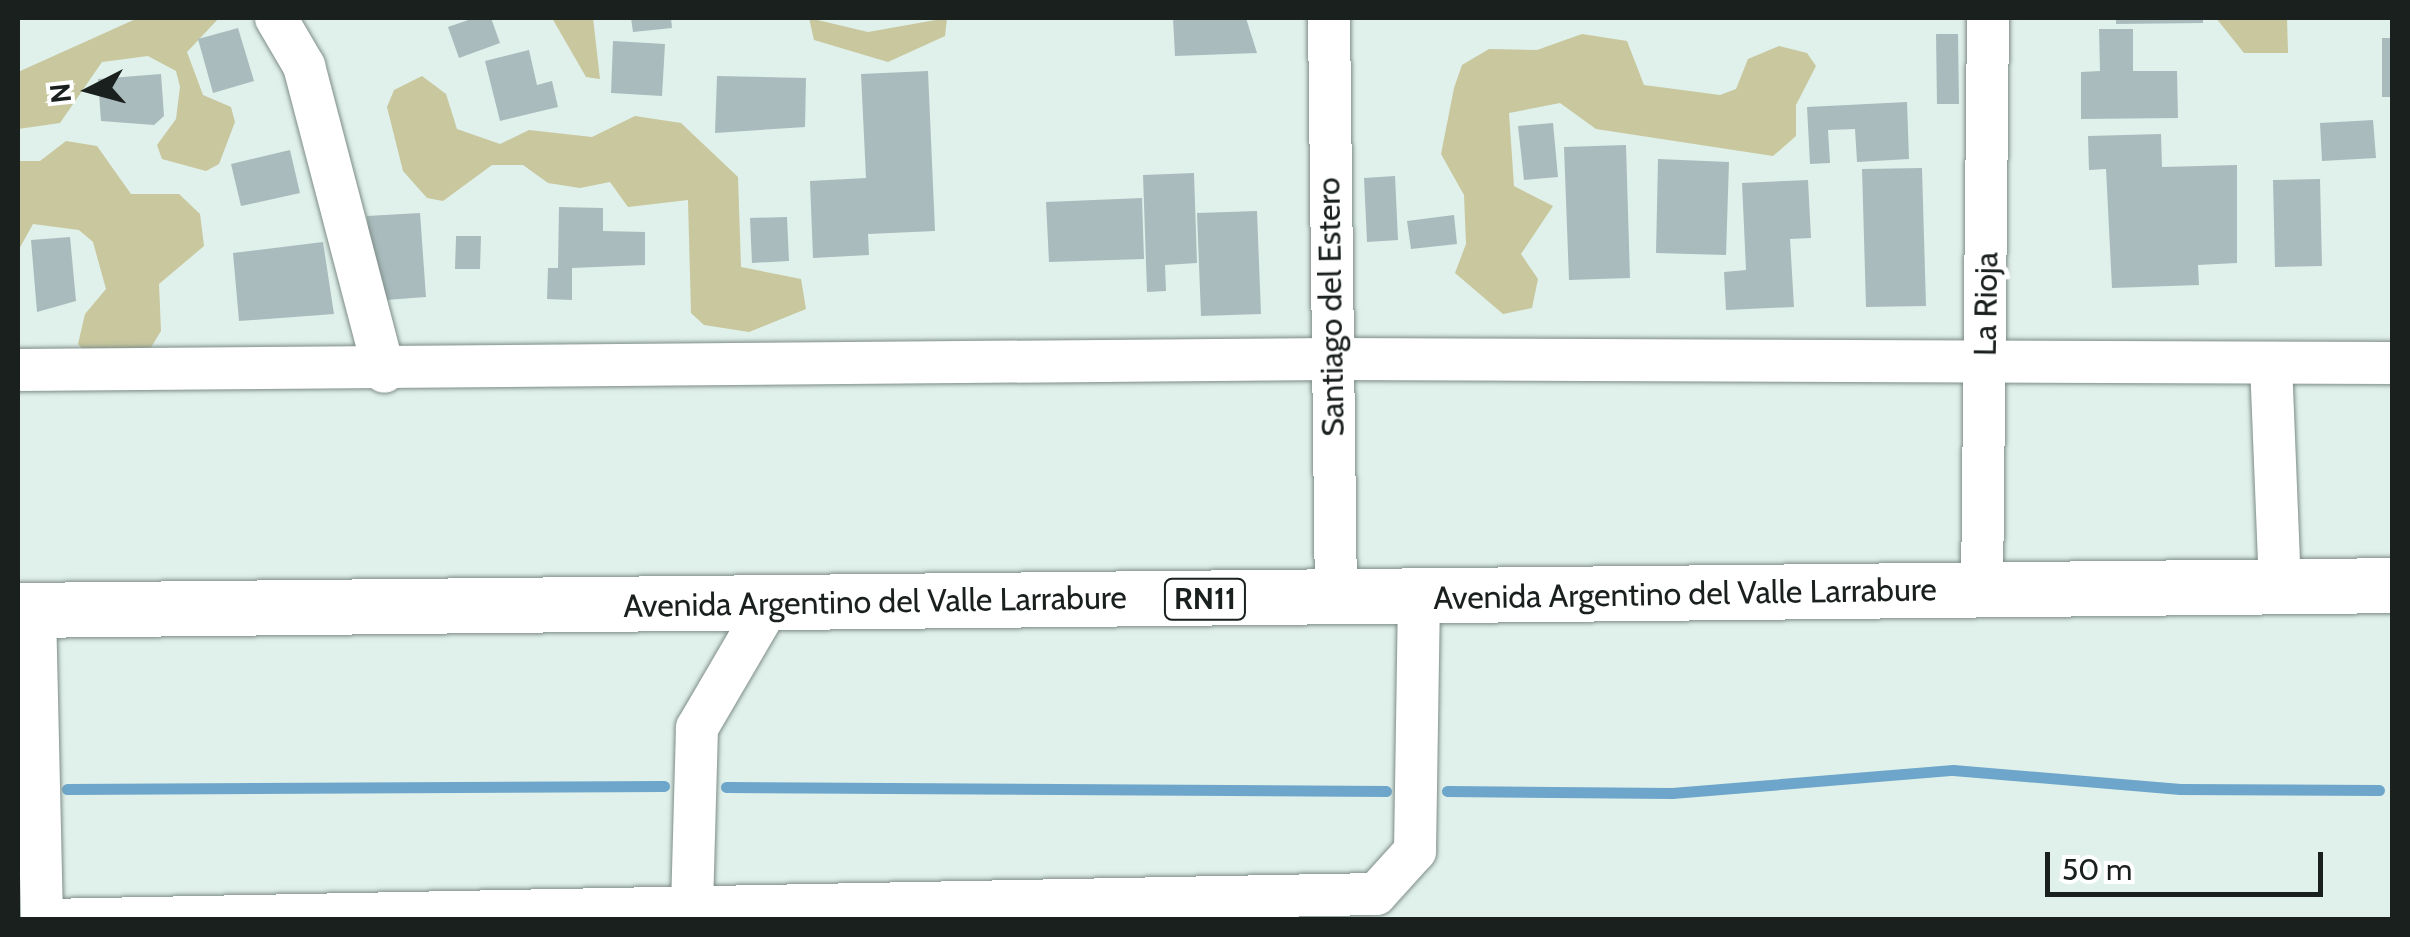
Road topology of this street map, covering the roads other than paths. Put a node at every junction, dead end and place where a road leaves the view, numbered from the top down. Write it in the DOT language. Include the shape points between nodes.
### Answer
graph roads {
  1 [pos="276,18"];
  2 [pos="1329,18"];
  3 [pos="1988,18"];
  4 [pos="1330,359"];
  5 [pos="1985,363"];
  6 [pos="2270,363"];
  7 [pos="2392,363"];
  8 [pos="18,370"];
  9 [pos="384,372"];
  10 [pos="2392,586"];
  11 [pos="2280,587"];
  12 [pos="1982,592"];
  13 [pos="1419,596"];
  14 [pos="1336,597"];
  15 [pos="770,603"];
  16 [pos="26,610"];
  17 [pos="692,907"];
  18 [pos="832,912"];
  19 [pos="44,920"];
  1 -- 9 [label="street" via="304,66"];
  2 -- 4 [label="street, Santiago del Estero"];
  3 -- 5 [label="street, La Rioja"];
  4 -- 5 [label="street"];
  4 -- 9 [label="street"];
  4 -- 14 [label="street, Santiago del Estero"];
  5 -- 6 [label="street"];
  5 -- 12 [label="street, La Rioja"];
  6 -- 7 [label="street"];
  6 -- 11 [label="street"];
  8 -- 9 [label="street"];
  10 -- 11 [label="highway, Avenida Argentino del Valle Larrabure / RN11"];
  11 -- 12 [label="highway, Avenida Argentino del Valle Larrabure / RN11"];
  12 -- 13 [label="highway, Avenida Argentino del Valle Larrabure / RN11"];
  13 -- 14 [label="highway, Avenida Argentino del Valle Larrabure / RN11"];
  13 -- 18 [label="street" via="1415,852 1376,894"];
  14 -- 15 [label="highway, Avenida Argentino del Valle Larrabure / RN11"];
  15 -- 16 [label="highway, Avenida Argentino del Valle Larrabure / RN11"];
  15 -- 17 [label="street" via="696,728"];
  16 -- 19 [label="street"];
  17 -- 18 [label="street"];
  17 -- 19 [label="street"];
}
